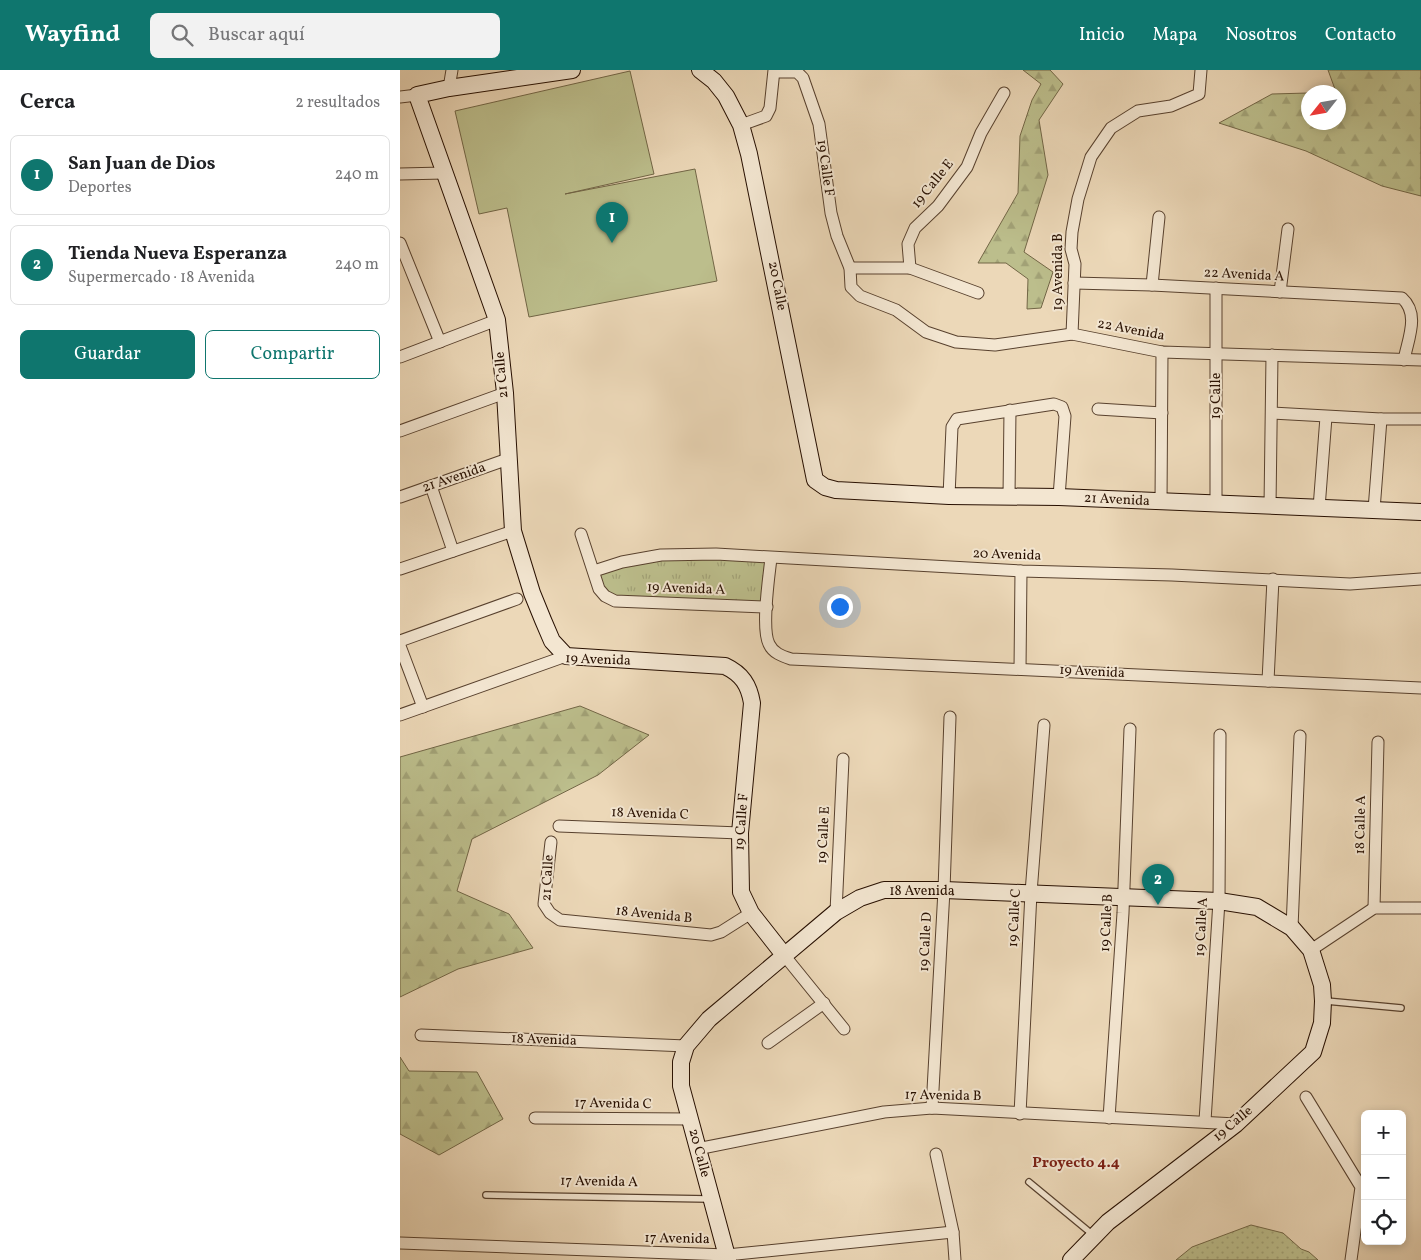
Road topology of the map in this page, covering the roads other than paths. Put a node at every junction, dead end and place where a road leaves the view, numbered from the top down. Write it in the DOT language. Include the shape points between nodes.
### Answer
graph roads {
  1 [pos="452,70"];
  2 [pos="572,70"];
  3 [pos="700,70"];
  4 [pos="775,70"];
  5 [pos="1201,70"];
  6 [pos="449,88"];
  7 [pos="1004,93"];
  8 [pos="417,95"];
  9 [pos="400,97"];
  10 [pos="740,126"];
  11 [pos="444,173"];
  12 [pos="400,174"];
  13 [pos="1159,217"];
  14 [pos="1288,229"];
  15 [pos="400,243"];
  16 [pos="850,268"];
  17 [pos="910,268"];
  18 [pos="1074,283"];
  19 [pos="1152,284"];
  20 [pos="850,287"];
  21 [pos="1216,288"];
  22 [pos="1280,292"];
  23 [pos="978,293"];
  24 [pos="497,320"];
  25 [pos="1072,334"];
  26 [pos="440,342"];
  27 [pos="1162,352"];
  28 [pos="1216,352"];
  29 [pos="1272,355"];
  30 [pos="400,357"];
  31 [pos="1404,360"];
  32 [pos="1421,360"];
  33 [pos="504,392"];
  34 [pos="1098,409"];
  35 [pos="1010,410"];
  36 [pos="1162,413"];
  37 [pos="1272,413"];
  38 [pos="1326,417"];
  39 [pos="1421,419"];
  40 [pos="1381,420"];
  41 [pos="401,429"];
  42 [pos="508,459"];
  43 [pos="815,480"];
  44 [pos="431,486"];
  45 [pos="949,496"];
  46 [pos="1010,496"];
  47 [pos="400,497"];
  48 [pos="1059,497"];
  49 [pos="1161,503"];
  50 [pos="1216,504"];
  51 [pos="1270,506"];
  52 [pos="1319,508"];
  53 [pos="1374,510"];
  54 [pos="1421,512"];
  55 [pos="514,530"];
  56 [pos="581,534"];
  57 [pos="453,550"];
  58 [pos="771,558"];
  59 [pos="400,570"];
  60 [pos="594,571"];
  61 [pos="1021,571"];
  62 [pos="1273,579"];
  63 [pos="1421,579"];
  64 [pos="517,598"];
  65 [pos="767,607"];
  66 [pos="400,641"];
  67 [pos="400,646"];
  68 [pos="566,656"];
  69 [pos="1020,669"];
  70 [pos="743,677"];
  71 [pos="1268,681"];
  72 [pos="1421,688"];
  73 [pos="423,706"];
  74 [pos="400,714"];
  75 [pos="950,717"];
  76 [pos="1044,725"];
  77 [pos="1130,729"];
  78 [pos="1220,735"];
  79 [pos="1300,736"];
  80 [pos="1378,742"];
  81 [pos="843,759"];
  82 [pos="559,826"];
  83 [pos="740,833"];
  84 [pos="551,842"];
  85 [pos="944,890"];
  86 [pos="1031,893"];
  87 [pos="1124,898"];
  88 [pos="1219,901"];
  89 [pos="1374,908"];
  90 [pos="1421,908"];
  91 [pos="836,912"];
  92 [pos="751,913"];
  93 [pos="550,914"];
  94 [pos="1292,928"];
  95 [pos="1311,950"];
  96 [pos="784,955"];
  97 [pos="1324,1001"];
  98 [pos="824,1003"];
  99 [pos="1401,1008"];
  100 [pos="844,1029"];
  101 [pos="420,1035"];
  102 [pos="768,1044"];
  103 [pos="686,1046"];
  104 [pos="1306,1097"];
  105 [pos="932,1108"];
  106 [pos="1020,1114"];
  107 [pos="535,1118"];
  108 [pos="1109,1118"];
  109 [pos="690,1119"];
  110 [pos="1205,1121"];
  111 [pos="1236,1124"];
  112 [pos="697,1149"];
  113 [pos="936,1154"];
  114 [pos="1029,1182"];
  115 [pos="486,1195"];
  116 [pos="711,1199"];
  117 [pos="953,1232"];
  118 [pos="1094,1236"];
  119 [pos="400,1243"];
  120 [pos="509,1254"];
  121 [pos="600,1256"];
  122 [pos="728,1258"];
  123 [pos="955,1260"];
  124 [pos="1071,1260"];
  125 [pos="1351,1260"];
  1 -- 6 [label="street"];
  2 -- 6 [label="street"];
  3 -- 10 [label="street, 20 Calle" via="726,96"];
  4 -- 10 [label="street" via="766,116"];
  4 -- 16 [label="street, 19 Calle F" via="798,72 803,78 819,124 830,212"];
  5 -- 18 [label="street, 19 Avenida B" via="1198,94 1171,106 1138,111 1111,128 1091,157 1072,232"];
  6 -- 8 [label="street"];
  7 -- 17 [label="street, 19 Calle E" via="981,133 967,167 938,206 915,228 908,244"];
  8 -- 9 [label="street"];
  8 -- 11 [label="street, 21 Calle"];
  10 -- 43 [label="street, 20 Calle" via="775,277"];
  11 -- 12 [label="street"];
  11 -- 24 [label="street, 21 Calle"];
  13 -- 19 [label="street"];
  14 -- 22 [label="street"];
  15 -- 26 [label="street"];
  16 -- 17 [label="street"];
  16 -- 20 [label="street, 19 Calle F"];
  17 -- 23 [label="street"];
  18 -- 19 [label="street, 22 Avenida A"];
  18 -- 25 [label="street, 19 Avenida B"];
  19 -- 21 [label="street, 22 Avenida A"];
  20 -- 25 [label="street, 22 Avenida" via="860,296 896,310 926,332 956,342 995,345"];
  21 -- 22 [label="street, 22 Avenida A"];
  21 -- 28 [label="street, 19 Calle"];
  22 -- 31 [label="street, 22 Avenida A" via="1402,298 1410,305 1412,315"];
  24 -- 26 [label="street"];
  24 -- 33 [label="street, 21 Calle"];
  25 -- 27 [label="street, 22 Avenida"];
  26 -- 30 [label="street"];
  27 -- 28 [label="street, 22 Avenida"];
  27 -- 36 [label="street"];
  28 -- 29 [label="street, 22 Avenida"];
  28 -- 50 [label="street, 19 Calle"];
  29 -- 31 [label="street, 22 Avenida"];
  29 -- 37 [label="street"];
  31 -- 32 [label="street, 22 Avenida"];
  33 -- 41 [label="street"];
  33 -- 42 [label="street, 21 Calle"];
  34 -- 36 [label="street"];
  35 -- 45 [label="street" via="957,419 952,426"];
  35 -- 46 [label="street"];
  35 -- 48 [label="street" via="1054,404 1062,407 1065,416"];
  36 -- 49 [label="street"];
  37 -- 38 [label="street"];
  37 -- 51 [label="street"];
  38 -- 40 [label="street"];
  38 -- 52 [label="street"];
  39 -- 40 [label="street"];
  40 -- 53 [label="street"];
  42 -- 44 [label="street, 21 Avenida"];
  42 -- 55 [label="street, 21 Calle"];
  43 -- 45 [label="street, 21 Avenida" via="836,490"];
  44 -- 47 [label="street, 21 Avenida"];
  44 -- 57 [label="street"];
  45 -- 46 [label="street, 21 Avenida"];
  46 -- 48 [label="street, 21 Avenida"];
  48 -- 49 [label="street, 21 Avenida"];
  49 -- 50 [label="street, 21 Avenida"];
  50 -- 51 [label="street, 21 Avenida"];
  51 -- 52 [label="street, 21 Avenida"];
  52 -- 53 [label="street, 21 Avenida"];
  53 -- 54 [label="street, 21 Avenida"];
  55 -- 57 [label="street"];
  55 -- 68 [label="street, 21 Calle" via="543,620 552,641"];
  56 -- 60 [label="street"];
  57 -- 59 [label="street"];
  58 -- 60 [label="street, 20 Avenida" via="661,555"];
  58 -- 61 [label="street, 20 Avenida"];
  58 -- 65 [label="street"];
  60 -- 65 [label="street, 19 Avenida A" via="599,589 615,601"];
  61 -- 62 [label="street, 20 Avenida"];
  61 -- 69 [label="street"];
  62 -- 63 [label="street, 20 Avenida" via="1350,584"];
  62 -- 71 [label="street"];
  64 -- 66 [label="street"];
  65 -- 69 [label="street, 19 Avenida" via="768,643 774,651 790,659"];
  67 -- 73 [label="street"];
  68 -- 70 [label="street, 19 Avenida" via="725,666"];
  68 -- 73 [label="street, 19 Avenida"];
  69 -- 71 [label="street, 19 Avenida"];
  70 -- 83 [label="street, 19 Calle F" via="752,703"];
  71 -- 72 [label="street, 19 Avenida"];
  73 -- 74 [label="street, 19 Avenida"];
  75 -- 85 [label="street, 19 Calle D"];
  76 -- 86 [label="street, 19 Calle C"];
  77 -- 87 [label="street, 19 Calle B"];
  78 -- 88 [label="street, 19 Calle A"];
  79 -- 94 [label="street"];
  80 -- 89 [label="street, 18 Calle A"];
  81 -- 91 [label="street, 19 Calle E"];
  82 -- 83 [label="street, 18 Avenida C"];
  83 -- 92 [label="street, 19 Calle F" via="741,892"];
  84 -- 93 [label="street, 21 Calle" via="544,904"];
  85 -- 86 [label="street, 18 Avenida"];
  85 -- 91 [label="street, 18 Avenida" via="884,890 860,898"];
  85 -- 105 [label="street, 19 Calle D"];
  86 -- 87 [label="street, 18 Avenida"];
  86 -- 106 [label="street, 19 Calle C"];
  87 -- 88 [label="street, 18 Avenida"];
  87 -- 108 [label="street, 19 Calle B"];
  88 -- 94 [label="street, 18 Avenida" via="1258,907"];
  88 -- 110 [label="street, 19 Calle A"];
  89 -- 90 [label="street"];
  89 -- 95 [label="street"];
  91 -- 96 [label="street, 18 Avenida"];
  92 -- 93 [label="street, 18 Avenida B" via="721,932 710,935 560,920"];
  92 -- 96 [label="street, 19 Calle F"];
  94 -- 95 [label="street, 18 Avenida"];
  95 -- 97 [label="street, 19 Calle"];
  96 -- 98 [label="street"];
  96 -- 103 [label="street, 18 Avenida" via="709,1020"];
  97 -- 99 [label="lane"];
  97 -- 111 [label="street, 19 Calle" via="1322,1023 1313,1052"];
  98 -- 100 [label="street"];
  98 -- 102 [label="street"];
  101 -- 103 [label="street, 18 Avenida"];
  103 -- 109 [label="street, 20 Calle" via="681,1062 681,1086"];
  104 -- 125 [label="street" via="1361,1187"];
  105 -- 106 [label="street, 17 Avenida B"];
  105 -- 112 [label="street, 17 Avenida B" via="884,1112"];
  106 -- 108 [label="street, 17 Avenida B"];
  107 -- 109 [label="street, 17 Avenida C"];
  108 -- 110 [label="street, 17 Avenida B"];
  109 -- 112 [label="street, 20 Calle"];
  110 -- 111 [label="street"];
  111 -- 118 [label="street, 19 Calle"];
  112 -- 116 [label="street, 20 Calle"];
  113 -- 117 [label="street"];
  114 -- 118 [label="lane"];
  115 -- 116 [label="lane, 17 Avenida A"];
  116 -- 122 [label="street, 20 Calle"];
  117 -- 122 [label="street, 17 Avenida"];
  117 -- 123 [label="street"];
  118 -- 124 [label="street, 19 Calle"];
  119 -- 120 [label="street, 17 Avenida"];
  120 -- 121 [label="street, 17 Avenida"];
  121 -- 122 [label="street, 17 Avenida"];
}
